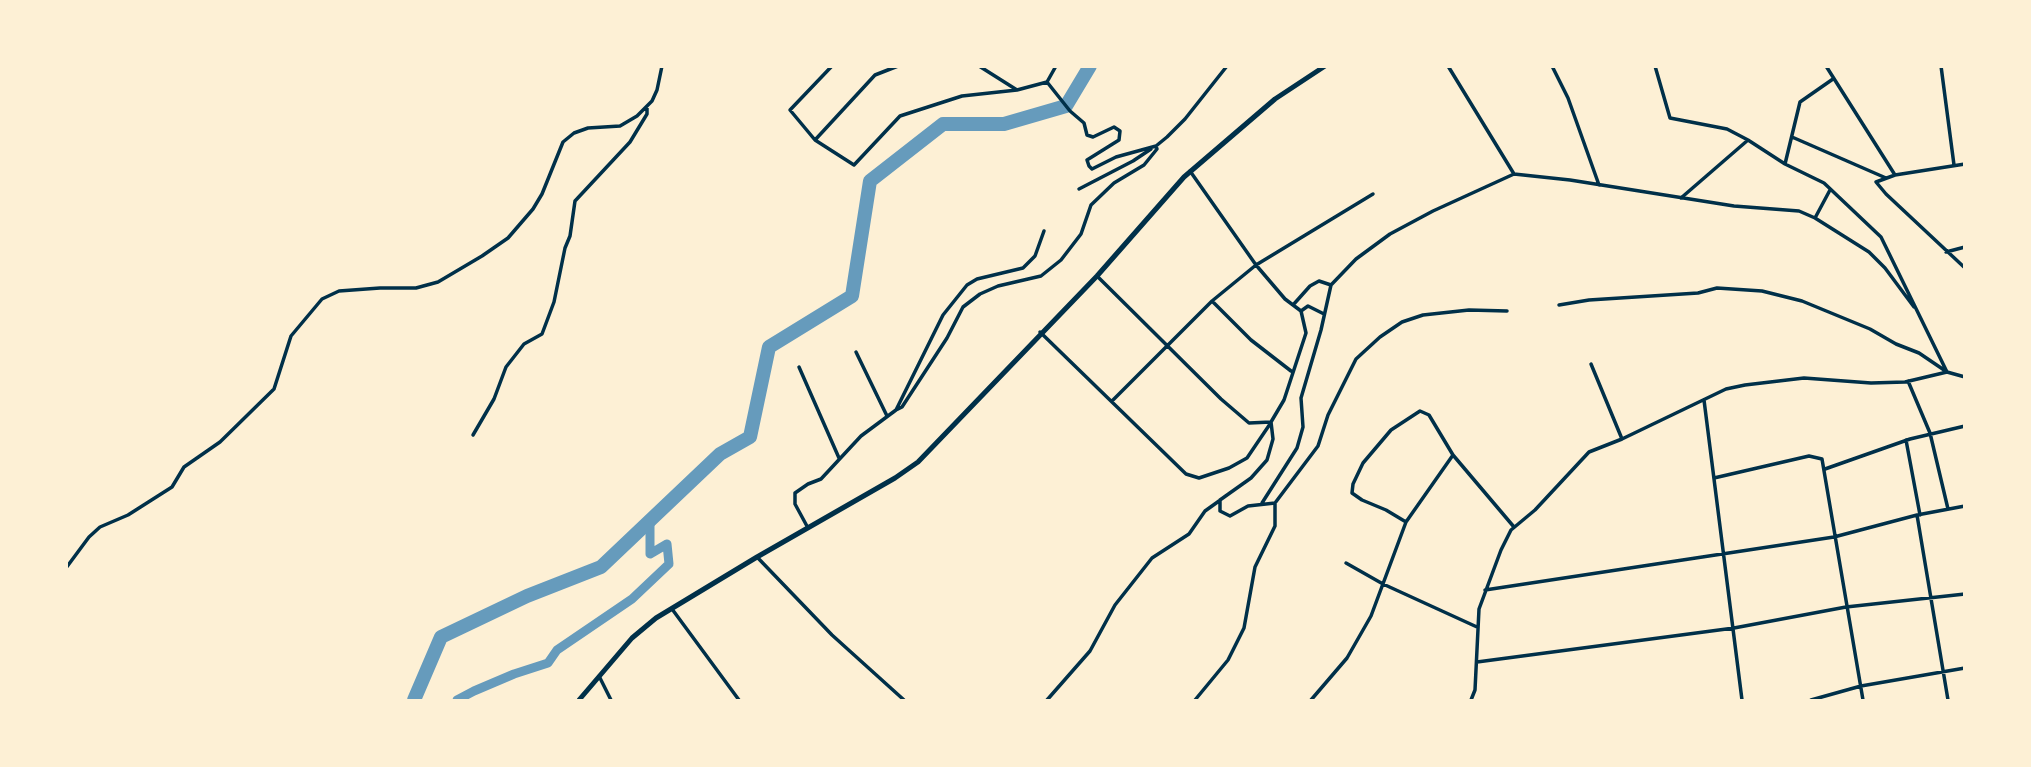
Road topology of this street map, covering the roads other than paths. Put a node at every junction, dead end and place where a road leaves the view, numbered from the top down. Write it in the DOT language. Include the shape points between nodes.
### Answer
graph roads {
  1 [pos="662,66"];
  2 [pos="832,66"];
  3 [pos="898,66"];
  4 [pos="979,66"];
  5 [pos="1056,66"];
  6 [pos="1227,66"];
  7 [pos="1325,66"];
  8 [pos="1448,66"];
  9 [pos="1552,66"];
  10 [pos="1655,66"];
  11 [pos="1826,66"];
  12 [pos="1941,66"];
  13 [pos="1833,79"];
  14 [pos="1047,82"];
  15 [pos="1017,90"];
  16 [pos="647,106"];
  17 [pos="1792,137"];
  18 [pos="1748,140"];
  19 [pos="815,141"];
  20 [pos="1156,146"];
  21 [pos="1785,164"];
  22 [pos="1965,164"];
  23 [pos="1954,166"];
  24 [pos="1191,171"];
  25 [pos="1514,174"];
  26 [pos="1895,175"];
  27 [pos="1886,179"];
  28 [pos="1599,186"];
  29 [pos="1079,188"];
  30 [pos="1830,190"];
  31 [pos="1373,194"];
  32 [pos="1681,198"];
  33 [pos="1815,218"];
  34 [pos="1044,231"];
  35 [pos="1965,247"];
  36 [pos="1946,252"];
  37 [pos="1256,265"];
  38 [pos="1965,268"];
  39 [pos="1097,276"];
  40 [pos="1331,285"];
  41 [pos="1212,301"];
  42 [pos="1293,305"];
  43 [pos="1559,305"];
  44 [pos="1301,310"];
  45 [pos="1507,311"];
  46 [pos="1325,315"];
  47 [pos="1921,318"];
  48 [pos="1040,332"];
  49 [pos="1167,345"];
  50 [pos="856,352"];
  51 [pos="1591,364"];
  52 [pos="799,368"];
  53 [pos="1292,371"];
  54 [pos="1947,372"];
  55 [pos="1965,377"];
  56 [pos="1908,381"];
  57 [pos="1704,400"];
  58 [pos="1112,401"];
  59 [pos="896,410"];
  60 [pos="887,416"];
  61 [pos="1271,422"];
  62 [pos="1965,426"];
  63 [pos="1930,433"];
  64 [pos="473,435"];
  65 [pos="1622,439"];
  66 [pos="1906,440"];
  67 [pos="1453,455"];
  68 [pos="839,458"];
  69 [pos="1825,469"];
  70 [pos="1714,478"];
  71 [pos="1220,500"];
  72 [pos="1262,503"];
  73 [pos="1275,503"];
  74 [pos="1965,506"];
  75 [pos="1948,510"];
  76 [pos="1919,515"];
  77 [pos="1406,522"];
  78 [pos="808,527"];
  79 [pos="1514,527"];
  80 [pos="1834,537"];
  81 [pos="1723,554"];
  82 [pos="757,557"];
  83 [pos="1346,563"];
  84 [pos="66,568"];
  85 [pos="1382,584"];
  86 [pos="1485,590"];
  87 [pos="1965,594"];
  88 [pos="1932,599"];
  89 [pos="1846,607"];
  90 [pos="672,609"];
  91 [pos="1477,626"];
  92 [pos="1734,628"];
  93 [pos="1477,662"];
  94 [pos="1965,668"];
  95 [pos="1943,671"];
  96 [pos="600,676"];
  97 [pos="1861,686"];
  98 [pos="579,701"];
  99 [pos="611,701"];
  100 [pos="739,701"];
  101 [pos="904,701"];
  102 [pos="1047,701"];
  103 [pos="1195,701"];
  104 [pos="1311,701"];
  105 [pos="1471,701"];
  106 [pos="1742,701"];
  107 [pos="1811,701"];
  108 [pos="1863,701"];
  109 [pos="1948,701"];
  1 -- 16 [label="street" via="657,90"];
  2 -- 19 [label="street" via="790,110"];
  3 -- 19 [label="street" via="875,75"];
  4 -- 15 [label="street"];
  5 -- 14 [label="street"];
  6 -- 20 [label="street"];
  7 -- 24 [label="main road" via="1275,99"];
  8 -- 25 [label="street"];
  9 -- 28 [label="street"];
  10 -- 18 [label="street" via="1670,118 1727,129"];
  11 -- 13 [label="street"];
  12 -- 23 [label="street"];
  13 -- 17 [label="street" via="1800,102"];
  13 -- 26 [label="street"];
  14 -- 15 [label="street"];
  14 -- 20 [label="street" via="1084,122 1087,135 1093,137 1114,127 1120,131 1119,139 1087,160 1092,169"];
  15 -- 19 [label="street" via="962,96 900,116 855,165"];
  16 -- 64 [label="street" via="630,142 575,201 554,302 542,334 524,344 506,367"];
  16 -- 84 [label="street" via="620,126 588,128 563,142 542,194 518,229 464,268 416,288 339,291 322,299 291,336 274,389 220,442 184,467 172,487 100,527"];
  17 -- 21 [label="street"];
  17 -- 27 [label="street"];
  18 -- 21 [label="street"];
  18 -- 32 [label="street"];
  20 -- 29 [label="street"];
  20 -- 59 [label="street" via="1144,165 1114,183 1091,205 1081,234 1061,260 1041,276 998,286 963,307"];
  21 -- 30 [label="street"];
  22 -- 23 [label="street"];
  23 -- 26 [label="street"];
  24 -- 37 [label="street"];
  24 -- 39 [label="main road"];
  25 -- 28 [label="street"];
  25 -- 40 [label="street" via="1390,234"];
  26 -- 27 [label="street"];
  27 -- 36 [label="street" via="1876,182"];
  28 -- 32 [label="street"];
  30 -- 33 [label="street"];
  30 -- 47 [label="street" via="1881,237"];
  31 -- 37 [label="street"];
  32 -- 33 [label="street" via="1799,211"];
  33 -- 47 [label="street" via="1869,252"];
  34 -- 59 [label="street" via="1035,256 1023,268 977,279 949,305"];
  35 -- 36 [label="street"];
  36 -- 38 [label="street"];
  37 -- 41 [label="street"];
  37 -- 42 [label="street"];
  39 -- 48 [label="main road"];
  39 -- 49 [label="street"];
  40 -- 42 [label="street" via="1319,281"];
  40 -- 46 [label="street"];
  41 -- 49 [label="street"];
  41 -- 53 [label="street" via="1251,340"];
  42 -- 44 [label="street"];
  43 -- 54 [label="street" via="1717,288 1762,291 1802,301 1870,329"];
  44 -- 46 [label="street" via="1308,306"];
  44 -- 53 [label="street" via="1306,333"];
  45 -- 73 [label="street" via="1423,314 1380,337 1356,359 1318,446"];
  46 -- 72 [label="street" via="1301,398 1303,428 1297,448"];
  47 -- 54 [label="street"];
  48 -- 58 [label="street"];
  48 -- 78 [label="main road" via="918,462"];
  49 -- 58 [label="street"];
  49 -- 61 [label="street" via="1250,423"];
  50 -- 60 [label="street"];
  51 -- 65 [label="street"];
  52 -- 68 [label="street"];
  53 -- 61 [label="street" via="1284,400"];
  54 -- 55 [label="street"];
  54 -- 56 [label="street"];
  56 -- 57 [label="street" via="1788,379 1745,385"];
  56 -- 63 [label="street"];
  57 -- 65 [label="street"];
  57 -- 70 [label="street"];
  58 -- 61 [label="street" via="1186,474 1199,478 1247,458"];
  59 -- 60 [label="street"];
  60 -- 68 [label="street"];
  61 -- 71 [label="street" via="1273,439 1267,460"];
  62 -- 63 [label="street"];
  63 -- 66 [label="street"];
  63 -- 75 [label="street"];
  65 -- 79 [label="street" via="1589,452"];
  66 -- 69 [label="street"];
  66 -- 76 [label="street"];
  67 -- 77 [label="street"];
  67 -- 77 [label="street" via="1429,415 1420,411 1391,430 1363,463 1352,494"];
  67 -- 79 [label="street"];
  68 -- 78 [label="street" via="821,479 795,493 795,504"];
  69 -- 70 [label="street" via="1822,459 1809,456"];
  69 -- 80 [label="street"];
  70 -- 81 [label="street"];
  71 -- 72 [label="street" via="1220,511 1230,516"];
  71 -- 102 [label="street" via="1205,511 1189,534 1152,558 1115,605 1090,651"];
  72 -- 73 [label="street"];
  73 -- 103 [label="street" via="1275,526 1255,567 1244,628 1228,660"];
  74 -- 75 [label="street"];
  75 -- 76 [label="street"];
  76 -- 80 [label="street"];
  76 -- 88 [label="street"];
  77 -- 85 [label="street"];
  78 -- 82 [label="main road"];
  79 -- 86 [label="street"];
  80 -- 81 [label="street"];
  80 -- 89 [label="street"];
  81 -- 86 [label="street"];
  81 -- 92 [label="street"];
  82 -- 90 [label="main road"];
  82 -- 101 [label="street"];
  83 -- 85 [label="street"];
  85 -- 91 [label="street"];
  85 -- 104 [label="street" via="1371,616 1347,658"];
  86 -- 91 [label="street"];
  87 -- 88 [label="street"];
  88 -- 89 [label="street"];
  88 -- 95 [label="street"];
  89 -- 92 [label="street"];
  89 -- 97 [label="street"];
  90 -- 96 [label="main road" via="632,639"];
  90 -- 100 [label="street"];
  91 -- 93 [label="street"];
  92 -- 93 [label="street"];
  92 -- 106 [label="street"];
  93 -- 105 [label="street"];
  94 -- 95 [label="street"];
  95 -- 97 [label="street"];
  95 -- 109 [label="street"];
  96 -- 98 [label="main road"];
  96 -- 99 [label="street"];
  97 -- 107 [label="street"];
  97 -- 108 [label="street"];
}
